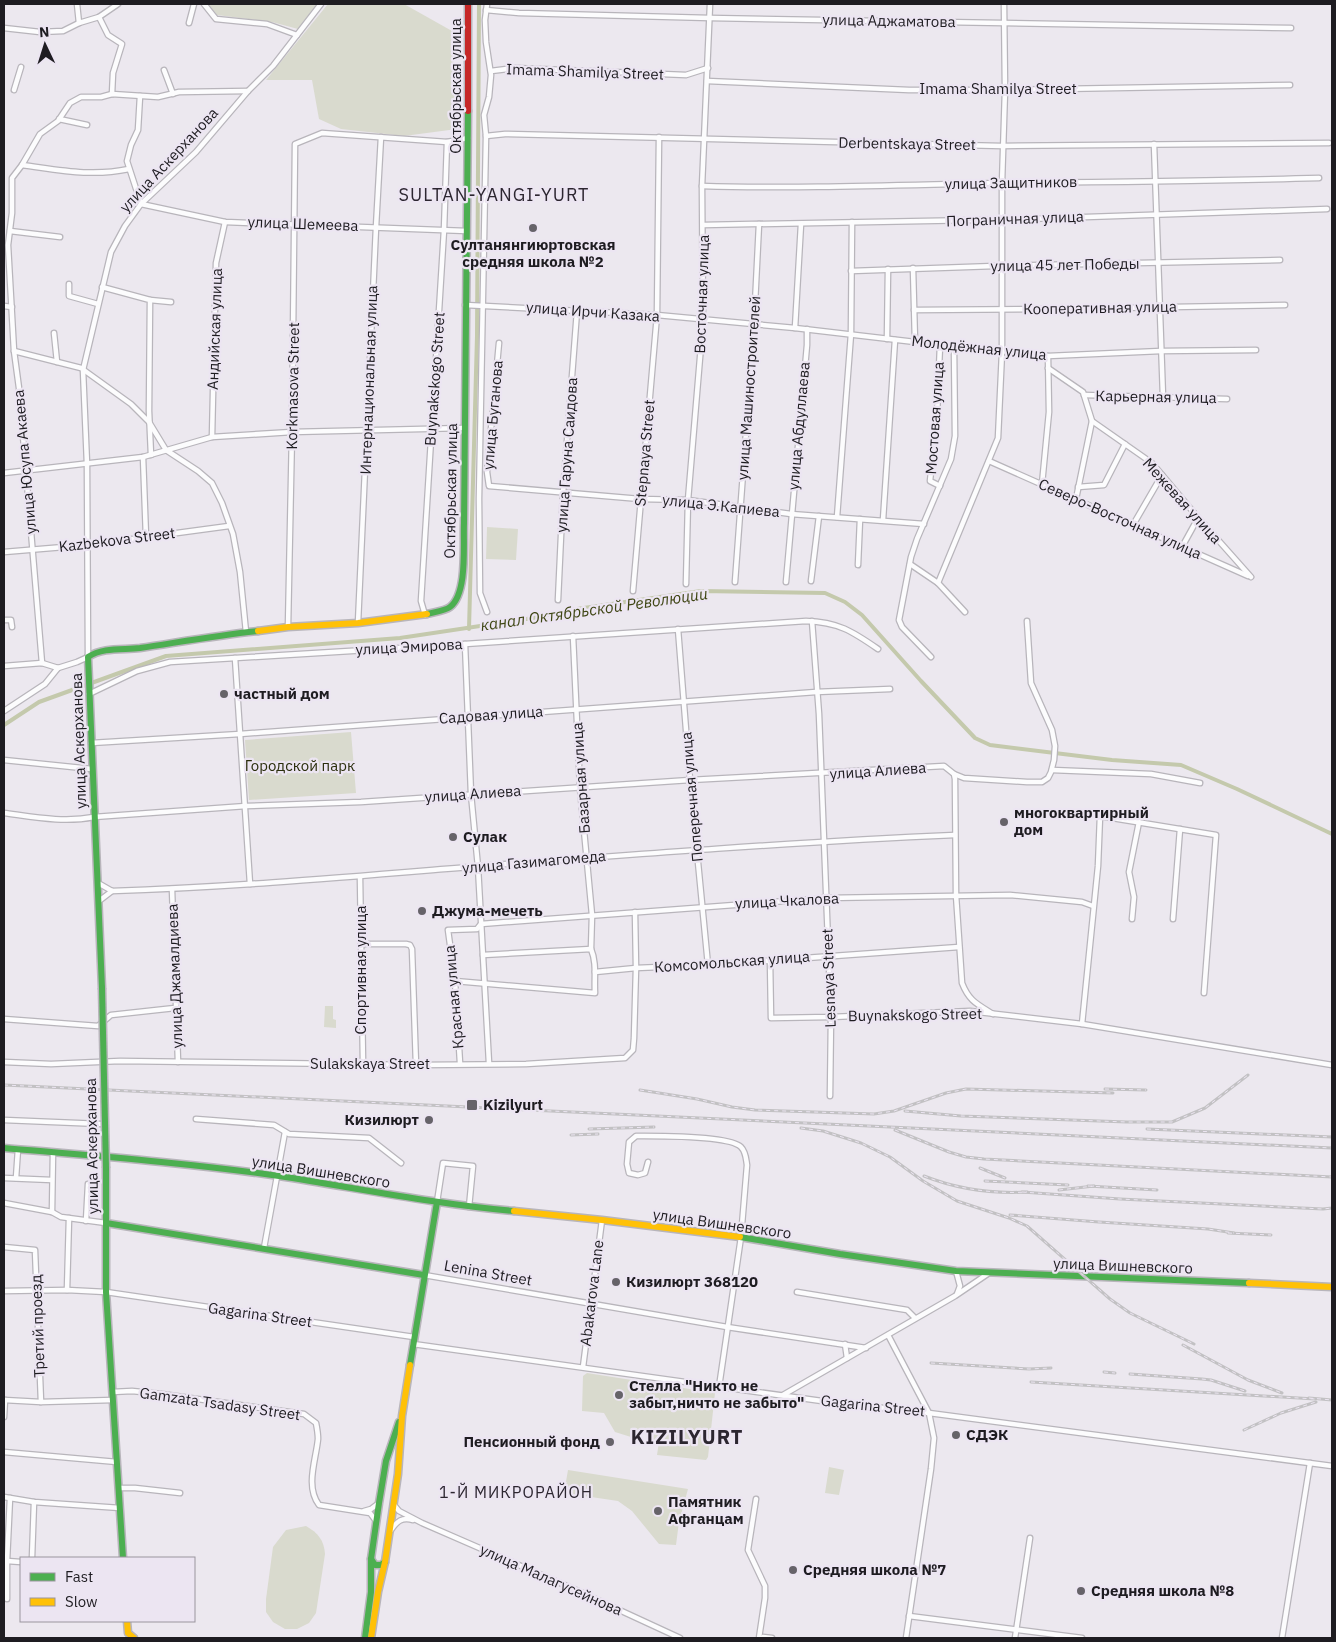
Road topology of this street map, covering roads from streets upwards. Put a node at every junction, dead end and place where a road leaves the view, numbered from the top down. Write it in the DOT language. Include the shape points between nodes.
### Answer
graph roads {
  1 [pos="77,4"];
  2 [pos="118,4"];
  3 [pos="194,4"];
  4 [pos="204,4"];
  5 [pos="321,4"];
  6 [pos="468,4"];
  7 [pos="486,4"];
  8 [pos="710,4"];
  9 [pos="1004,4"];
  10 [pos="486,10"];
  11 [pos="99,17"];
  12 [pos="710,18"];
  13 [pos="79,23"];
  14 [pos="1004,23"];
  15 [pos="190,24"];
  16 [pos="4,28"];
  17 [pos="1291,28"];
  18 [pos="298,35"];
  19 [pos="21,67"];
  20 [pos="708,68"];
  21 [pos="164,70"];
  22 [pos="491,70"];
  23 [pos="707,81"];
  24 [pos="1290,85"];
  25 [pos="14,90"];
  26 [pos="1005,90"];
  27 [pos="248,91"];
  28 [pos="112,94"];
  29 [pos="173,94"];
  30 [pos="140,96"];
  31 [pos="59,119"];
  32 [pos="87,125"];
  33 [pos="486,136"];
  34 [pos="381,137"];
  35 [pos="659,137"];
  36 [pos="468,138"];
  37 [pos="705,139"];
  38 [pos="447,142"];
  39 [pos="1329,143"];
  40 [pos="1154,144"];
  41 [pos="1002,146"];
  42 [pos="22,165"];
  43 [pos="129,169"];
  44 [pos="1319,178"];
  45 [pos="1156,182"];
  46 [pos="1002,183"];
  47 [pos="702,186"];
  48 [pos="141,204"];
  49 [pos="1327,209"];
  50 [pos="1157,214"];
  51 [pos="1002,219"];
  52 [pos="225,222"];
  53 [pos="852,222"];
  54 [pos="295,224"];
  55 [pos="759,224"];
  56 [pos="801,224"];
  57 [pos="703,225"];
  58 [pos="376,227"];
  59 [pos="444,230"];
  60 [pos="10,231"];
  61 [pos="467,231"];
  62 [pos="60,237"];
  63 [pos="6,245"];
  64 [pos="1280,260"];
  65 [pos="1159,263"];
  66 [pos="1002,266"];
  67 [pos="913,268"];
  68 [pos="888,269"];
  69 [pos="851,271"];
  70 [pos="69,284"];
  71 [pos="102,287"];
  72 [pos="150,300"];
  73 [pos="171,302"];
  74 [pos="98,304"];
  75 [pos="465,305"];
  76 [pos="484,305"];
  77 [pos="1285,305"];
  78 [pos="4,306"];
  79 [pos="12,307"];
  80 [pos="1160,307"];
  81 [pos="1002,309"];
  82 [pos="577,310"];
  83 [pos="914,310"];
  84 [pos="657,315"];
  85 [pos="703,320"];
  86 [pos="754,324"];
  87 [pos="795,328"];
  88 [pos="807,329"];
  89 [pos="54,333"];
  90 [pos="851,334"];
  91 [pos="887,338"];
  92 [pos="895,340"];
  93 [pos="915,342"];
  94 [pos="499,343"];
  95 [pos="940,345"];
  96 [pos="954,346"];
  97 [pos="1256,350"];
  98 [pos="14,351"];
  99 [pos="1161,351"];
  100 [pos="1002,352"];
  101 [pos="1048,356"];
  102 [pos="57,362"];
  103 [pos="1048,368"];
  104 [pos="83,370"];
  105 [pos="1084,395"];
  106 [pos="1163,397"];
  107 [pos="1227,399"];
  108 [pos="1092,421"];
  109 [pos="150,422"];
  110 [pos="464,428"];
  111 [pos="431,429"];
  112 [pos="367,430"];
  113 [pos="292,432"];
  114 [pos="212,437"];
  115 [pos="1125,444"];
  116 [pos="166,450"];
  117 [pos="151,455"];
  118 [pos="143,457"];
  119 [pos="989,461"];
  120 [pos="87,464"];
  121 [pos="26,470"];
  122 [pos="4,473"];
  123 [pos="1162,475"];
  124 [pos="1042,484"];
  125 [pos="489,486"];
  126 [pos="940,486"];
  127 [pos="1078,487"];
  128 [pos="563,493"];
  129 [pos="640,499"];
  130 [pos="688,500"];
  131 [pos="1076,500"];
  132 [pos="740,508"];
  133 [pos="791,514"];
  134 [pos="818,516"];
  135 [pos="837,517"];
  136 [pos="1198,518"];
  137 [pos="860,519"];
  138 [pos="883,520"];
  139 [pos="924,524"];
  140 [pos="1133,525"];
  141 [pos="229,526"];
  142 [pos="146,537"];
  143 [pos="88,545"];
  144 [pos="1182,547"];
  145 [pos="33,550"];
  146 [pos="4,552"];
  147 [pos="910,564"];
  148 [pos="858,565"];
  149 [pos="1251,577"];
  150 [pos="811,581"];
  151 [pos="735,582"];
  152 [pos="786,582"];
  153 [pos="938,583"];
  154 [pos="686,584"];
  155 [pos="633,591"];
  156 [pos="558,600"];
  157 [pos="487,612"];
  158 [pos="965,612"];
  159 [pos="425,615"];
  160 [pos="4,620"];
  161 [pos="812,621"];
  162 [pos="1027,621"];
  163 [pos="358,624"];
  164 [pos="12,627"];
  165 [pos="288,627"];
  166 [pos="678,630"];
  167 [pos="246,632"];
  168 [pos="573,636"];
  169 [pos="465,644"];
  170 [pos="878,649"];
  171 [pos="88,657"];
  172 [pos="931,657"];
  173 [pos="235,658"];
  174 [pos="42,663"];
  175 [pos="4,666"];
  176 [pos="58,668"];
  177 [pos="890,688"];
  178 [pos="89,692"];
  179 [pos="816,692"];
  180 [pos="684,702"];
  181 [pos="577,710"];
  182 [pos="4,711"];
  183 [pos="469,717"];
  184 [pos="240,734"];
  185 [pos="91,743"];
  186 [pos="4,760"];
  187 [pos="92,769"];
  188 [pos="1052,770"];
  189 [pos="821,774"];
  190 [pos="954,774"];
  191 [pos="690,780"];
  192 [pos="1200,783"];
  193 [pos="580,788"];
  194 [pos="471,794"];
  195 [pos="246,806"];
  196 [pos="4,813"];
  197 [pos="94,817"];
  198 [pos="1138,822"];
  199 [pos="1180,829"];
  200 [pos="955,835"];
  201 [pos="824,841"];
  202 [pos="697,850"];
  203 [pos="586,858"];
  204 [pos="478,866"];
  205 [pos="360,877"];
  206 [pos="98,882"];
  207 [pos="250,884"];
  208 [pos="172,889"];
  209 [pos="112,891"];
  210 [pos="956,895"];
  211 [pos="826,898"];
  212 [pos="99,901"];
  213 [pos="703,906"];
  214 [pos="1094,906"];
  215 [pos="635,912"];
  216 [pos="592,915"];
  217 [pos="1132,919"];
  218 [pos="1173,919"];
  219 [pos="481,924"];
  220 [pos="448,930"];
  221 [pos="361,944"];
  222 [pos="959,947"];
  223 [pos="591,950"];
  224 [pos="483,955"];
  225 [pos="828,956"];
  226 [pos="770,960"];
  227 [pos="708,965"];
  228 [pos="636,968"];
  229 [pos="595,972"];
  230 [pos="454,981"];
  231 [pos="485,982"];
  232 [pos="1204,993"];
  233 [pos="175,1008"];
  234 [pos="993,1014"];
  235 [pos="831,1017"];
  236 [pos="4,1019"];
  237 [pos="1082,1024"];
  238 [pos="4,1062"];
  239 [pos="178,1062"];
  240 [pos="489,1063"];
  241 [pos="363,1064"];
  242 [pos="460,1064"];
  243 [pos="1332,1064"];
  244 [pos="416,1065"];
  245 [pos="830,1096"];
  246 [pos="196,1119"];
  247 [pos="4,1120"];
  248 [pos="101,1124"];
  249 [pos="285,1132"];
  250 [pos="4,1148"];
  251 [pos="18,1148"];
  252 [pos="53,1152"];
  253 [pos="648,1162"];
  254 [pos="401,1163"];
  255 [pos="277,1176"];
  256 [pos="4,1178"];
  257 [pos="16,1178"];
  258 [pos="52,1180"];
  259 [pos="88,1184"];
  260 [pos="437,1202"];
  261 [pos="4,1203"];
  262 [pos="469,1207"];
  263 [pos="52,1212"];
  264 [pos="69,1218"];
  265 [pos="86,1220"];
  266 [pos="602,1220"];
  267 [pos="106,1223"];
  268 [pos="741,1237"];
  269 [pos="4,1247"];
  270 [pos="264,1248"];
  271 [pos="956,1271"];
  272 [pos="989,1273"];
  273 [pos="424,1275"];
  274 [pos="1332,1287"];
  275 [pos="36,1290"];
  276 [pos="67,1290"];
  277 [pos="4,1291"];
  278 [pos="106,1292"];
  279 [pos="797,1292"];
  280 [pos="955,1296"];
  281 [pos="591,1304"];
  282 [pos="915,1318"];
  283 [pos="727,1327"];
  284 [pos="888,1335"];
  285 [pos="414,1341"];
  286 [pos="845,1344"];
  287 [pos="866,1348"];
  288 [pos="847,1358"];
  289 [pos="583,1367"];
  290 [pos="719,1386"];
  291 [pos="782,1395"];
  292 [pos="113,1396"];
  293 [pos="4,1400"];
  294 [pos="41,1402"];
  295 [pos="929,1412"];
  296 [pos="402,1416"];
  297 [pos="4,1417"];
  298 [pos="4,1452"];
  299 [pos="117,1462"];
  300 [pos="1310,1463"];
  301 [pos="1332,1466"];
  302 [pos="384,1470"];
  303 [pos="398,1474"];
  304 [pos="119,1488"];
  305 [pos="180,1493"];
  306 [pos="4,1497"];
  307 [pos="10,1498"];
  308 [pos="756,1499"];
  309 [pos="34,1502"];
  310 [pos="379,1503"];
  311 [pos="394,1505"];
  312 [pos="120,1508"];
  313 [pos="363,1511"];
  314 [pos="376,1521"];
  315 [pos="422,1523"];
  316 [pos="390,1532"];
  317 [pos="1030,1538"];
  318 [pos="32,1557"];
  319 [pos="123,1557"];
  320 [pos="371,1559"];
  321 [pos="7,1561"];
  322 [pos="20,1562"];
  323 [pos="386,1562"];
  324 [pos="7,1599"];
  325 [pos="909,1616"];
  326 [pos="127,1622"];
  327 [pos="1016,1630"];
  328 [pos="133,1638"];
  329 [pos="365,1638"];
  330 [pos="371,1638"];
  331 [pos="680,1638"];
  332 [pos="760,1638"];
  333 [pos="772,1638"];
  334 [pos="906,1638"];
  335 [pos="1015,1638"];
  336 [pos="1082,1638"];
  337 [pos="1282,1638"];
  1 -- 13 [label="street"];
  2 -- 11 [label="street"];
  3 -- 15 [label="street"];
  4 -- 18 [label="street" via="216,19 267,24"];
  5 -- 18 [label="street, улица Аскерханова"];
  6 -- 36 [label="street, Октябрьская улица"];
  7 -- 10 [label="street"];
  8 -- 12 [label="street, Восточная улица"];
  9 -- 14 [label="street"];
  10 -- 12 [label="street, улица Аджаматова"];
  10 -- 22 [label="street" via="486,42"];
  11 -- 13 [label="street"];
  11 -- 28 [label="street" via="108,35 122,44 113,73"];
  12 -- 14 [label="street, улица Аджаматова"];
  12 -- 20 [label="street, Восточная улица"];
  13 -- 16 [label="street" via="63,30 40,32"];
  14 -- 17 [label="street, улица Аджаматова"];
  14 -- 26 [label="street"];
  18 -- 27 [label="street, улица Аскерханова"];
  19 -- 25 [label="street"];
  20 -- 22 [label="street, Imama Shamilya Street" via="686,75 515,68"];
  20 -- 23 [label="street, Восточная улица"];
  21 -- 29 [label="street"];
  22 -- 33 [label="street" via="484,115"];
  23 -- 26 [label="street, Imama Shamilya Street" via="909,90"];
  23 -- 37 [label="street, Восточная улица"];
  24 -- 26 [label="street, Imama Shamilya Street"];
  26 -- 41 [label="street"];
  27 -- 29 [label="street, улица Юсупа Акаева"];
  27 -- 48 [label="street, улица Аскерханова" via="196,152"];
  28 -- 30 [label="street, улица Юсупа Акаева"];
  28 -- 31 [label="street, улица Юсупа Акаева" via="81,96 70,103"];
  29 -- 30 [label="street, улица Юсупа Акаева"];
  30 -- 43 [label="street" via="138,130 127,161"];
  31 -- 32 [label="street"];
  31 -- 42 [label="street, улица Юсупа Акаева" via="40,134"];
  33 -- 35 [label="street, Derbentskaya Street"];
  33 -- 76 [label="street"];
  34 -- 38 [label="street"];
  34 -- 54 [label="street, Korkmasova Street" via="322,133 295,144"];
  34 -- 58 [label="street, Интернациональная улица"];
  35 -- 37 [label="street, Derbentskaya Street"];
  35 -- 84 [label="street, Stepnaya Street"];
  36 -- 38 [label="street"];
  36 -- 61 [label="street, Октябрьская улица"];
  37 -- 41 [label="street, Derbentskaya Street"];
  37 -- 47 [label="street, Восточная улица"];
  38 -- 59 [label="street, Buynakskogo Street"];
  39 -- 40 [label="street, Derbentskaya Street"];
  40 -- 41 [label="street, Derbentskaya Street"];
  40 -- 45 [label="street"];
  41 -- 46 [label="street"];
  42 -- 43 [label="street" via="83,174"];
  42 -- 60 [label="street, улица Юсупа Акаева" via="12,178"];
  43 -- 48 [label="street"];
  44 -- 45 [label="street, улица Защитников"];
  45 -- 46 [label="street, улица Защитников"];
  45 -- 50 [label="street"];
  46 -- 47 [label="street, улица Защитников" via="770,188"];
  46 -- 51 [label="street"];
  47 -- 57 [label="street, Восточная улица"];
  48 -- 52 [label="street, улица Шемеева"];
  48 -- 71 [label="street, улица Аскерханова" via="111,252"];
  49 -- 50 [label="street, Пограничная улица"];
  50 -- 51 [label="street, Пограничная улица"];
  50 -- 65 [label="street"];
  51 -- 53 [label="street, Пограничная улица"];
  51 -- 66 [label="street"];
  52 -- 54 [label="street, улица Шемеева"];
  52 -- 114 [label="street, Андийская улица" via="216,263"];
  53 -- 56 [label="street, Пограничная улица"];
  53 -- 69 [label="street"];
  54 -- 58 [label="street, улица Шемеева"];
  54 -- 113 [label="street, Korkmasova Street"];
  55 -- 56 [label="street, Пограничная улица"];
  55 -- 57 [label="street, Пограничная улица"];
  55 -- 86 [label="street, улица Машиностроителей"];
  56 -- 87 [label="street"];
  57 -- 85 [label="street, Восточная улица"];
  58 -- 59 [label="street, улица Шемеева"];
  58 -- 112 [label="street, Интернациональная улица"];
  59 -- 61 [label="street, улица Шемеева"];
  59 -- 111 [label="street, Buynakskogo Street"];
  60 -- 62 [label="street"];
  60 -- 63 [label="street, улица Юсупа Акаева"];
  61 -- 75 [label="street, Октябрьская улица"];
  63 -- 79 [label="street, улица Юсупа Акаева"];
  64 -- 65 [label="street, улица 45 лет Победы"];
  65 -- 66 [label="street, улица 45 лет Победы"];
  65 -- 80 [label="street"];
  66 -- 67 [label="street, улица 45 лет Победы"];
  66 -- 81 [label="street"];
  67 -- 68 [label="street, улица 45 лет Победы"];
  67 -- 83 [label="street"];
  68 -- 69 [label="street, улица 45 лет Победы"];
  68 -- 91 [label="street"];
  69 -- 90 [label="street"];
  70 -- 74 [label="street" via="69,296"];
  71 -- 72 [label="street"];
  71 -- 74 [label="street, улица Аскерханова"];
  72 -- 73 [label="street"];
  72 -- 109 [label="street"];
  74 -- 104 [label="street, улица Аскерханова"];
  75 -- 76 [label="street, улица Ирчи Казака"];
  75 -- 110 [label="street, Октябрьская улица"];
  76 -- 82 [label="street, улица Ирчи Казака"];
  76 -- 157 [label="street" via="479,582"];
  77 -- 80 [label="street, Кооперативная улица"];
  78 -- 79 [label="street"];
  79 -- 98 [label="street, улица Юсупа Акаева"];
  80 -- 81 [label="street, Кооперативная улица"];
  80 -- 99 [label="street"];
  81 -- 83 [label="street, Кооперативная улица"];
  81 -- 100 [label="street"];
  82 -- 84 [label="street, улица Ирчи Казака"];
  82 -- 128 [label="street, улица Гаруна Саидова"];
  83 -- 93 [label="street"];
  84 -- 85 [label="street, улица Ирчи Казака"];
  84 -- 129 [label="street, Stepnaya Street"];
  85 -- 86 [label="street, Молодёжная улица"];
  85 -- 130 [label="street, Восточная улица"];
  86 -- 87 [label="street, Молодёжная улица"];
  86 -- 132 [label="street, улица Машиностроителей"];
  87 -- 88 [label="street, Молодёжная улица"];
  88 -- 90 [label="street, Молодёжная улица"];
  88 -- 133 [label="street, улица Абдуллаева"];
  89 -- 102 [label="street"];
  90 -- 91 [label="street, Молодёжная улица"];
  90 -- 135 [label="street"];
  91 -- 92 [label="street, Молодёжная улица"];
  92 -- 93 [label="street, Молодёжная улица"];
  92 -- 138 [label="street"];
  93 -- 95 [label="street, Молодёжная улица"];
  94 -- 125 [label="street, улица Буганова" via="487,472"];
  95 -- 96 [label="street, Молодёжная улица"];
  95 -- 126 [label="street, Мостовая улица" via="930,481"];
  96 -- 100 [label="street, Молодёжная улица"];
  96 -- 126 [label="street" via="955,436 951,459"];
  97 -- 99 [label="street, Молодёжная улица"];
  98 -- 102 [label="street"];
  98 -- 121 [label="street, улица Юсупа Акаева"];
  99 -- 101 [label="street, Молодёжная улица"];
  99 -- 106 [label="street"];
  100 -- 101 [label="street, Молодёжная улица"];
  100 -- 119 [label="street" via="998,438"];
  101 -- 103 [label="street"];
  102 -- 104 [label="street"];
  103 -- 105 [label="street"];
  103 -- 124 [label="street" via="1049,412"];
  104 -- 109 [label="street" via="131,404"];
  104 -- 120 [label="street, улица Аскерханова"];
  105 -- 106 [label="street, Карьерная улица"];
  105 -- 108 [label="street"];
  106 -- 107 [label="street, Карьерная улица"];
  108 -- 115 [label="street, Межевая улица"];
  108 -- 127 [label="street"];
  109 -- 116 [label="street"];
  109 -- 117 [label="street"];
  110 -- 111 [label="street"];
  110 -- 159 [label="street, Октябрьская улица" via="462,583 457,599 449,608"];
  111 -- 112 [label="street"];
  111 -- 159 [label="street, Buynakskogo Street" via="421,601"];
  112 -- 113 [label="street"];
  112 -- 163 [label="street, Интернациональная улица"];
  113 -- 114 [label="street"];
  113 -- 165 [label="street, Korkmasova Street"];
  114 -- 116 [label="street"];
  115 -- 123 [label="street, Межевая улица" via="1152,463"];
  115 -- 127 [label="street" via="1104,484"];
  116 -- 117 [label="street"];
  116 -- 141 [label="street" via="212,483"];
  117 -- 118 [label="street"];
  118 -- 120 [label="street"];
  118 -- 142 [label="street"];
  119 -- 124 [label="street, Северо-Восточная улица"];
  119 -- 153 [label="street"];
  120 -- 121 [label="street"];
  120 -- 143 [label="street, улица Аскерханова"];
  121 -- 122 [label="street"];
  121 -- 145 [label="street, улица Юсупа Акаева"];
  123 -- 136 [label="street, Межевая улица"];
  123 -- 140 [label="street"];
  124 -- 131 [label="street, Северо-Восточная улица"];
  125 -- 128 [label="street, улица Э.Капиева"];
  126 -- 139 [label="street"];
  127 -- 131 [label="street"];
  128 -- 129 [label="street, улица Э.Капиева"];
  128 -- 156 [label="street, улица Гаруна Саидова"];
  129 -- 130 [label="street, улица Э.Капиева"];
  129 -- 155 [label="street, Stepnaya Street"];
  130 -- 132 [label="street, улица Э.Капиева"];
  130 -- 154 [label="street, Восточная улица"];
  131 -- 140 [label="street, Северо-Восточная улица"];
  132 -- 133 [label="street, улица Э.Капиева"];
  132 -- 151 [label="street, улица Машиностроителей"];
  133 -- 134 [label="street, улица Э.Капиева"];
  133 -- 152 [label="street, улица Абдуллаева"];
  134 -- 135 [label="street, улица Э.Капиева"];
  134 -- 150 [label="street"];
  135 -- 137 [label="street, улица Э.Капиева"];
  136 -- 144 [label="street"];
  136 -- 149 [label="street, Межевая улица"];
  137 -- 138 [label="street, улица Э.Капиева"];
  137 -- 148 [label="street"];
  138 -- 139 [label="street, улица Э.Капиева"];
  139 -- 147 [label="street"];
  140 -- 144 [label="street, Северо-Восточная улица"];
  141 -- 142 [label="street, Kazbekova Street"];
  141 -- 167 [label="street" via="236,546"];
  142 -- 143 [label="street, Kazbekova Street"];
  143 -- 145 [label="street, Kazbekova Street"];
  143 -- 171 [label="street, улица Аскерханова"];
  144 -- 149 [label="street, Северо-Восточная улица"];
  145 -- 146 [label="street, Kazbekova Street"];
  145 -- 174 [label="street, улица Юсупа Акаева"];
  147 -- 153 [label="street"];
  147 -- 172 [label="street" via="899,620"];
  153 -- 158 [label="street"];
  159 -- 163 [label="street, Октябрьская улица"];
  160 -- 164 [label="street" via="11,620"];
  161 -- 166 [label="street, улица Эмирова"];
  161 -- 170 [label="street, улица Эмирова" via="846,628"];
  161 -- 179 [label="street, Lesnaya Street"];
  162 -- 188 [label="street" via="1031,683 1052,730 1055,746"];
  163 -- 165 [label="street, Октябрьская улица"];
  165 -- 167 [label="street, Октябрьская улица"];
  166 -- 168 [label="street, улица Эмирова"];
  166 -- 180 [label="street, Поперечная улица"];
  167 -- 171 [label="street, Октябрьская улица" via="102,651"];
  168 -- 169 [label="street, улица Эмирова"];
  168 -- 181 [label="street, Базарная улица"];
  169 -- 173 [label="street, улица Эмирова"];
  169 -- 183 [label="street"];
  171 -- 176 [label="street"];
  171 -- 178 [label="street, улица Аскерханова"];
  173 -- 178 [label="street, улица Эмирова" via="170,662 137,671"];
  173 -- 184 [label="street"];
  174 -- 175 [label="street"];
  174 -- 176 [label="street"];
  176 -- 182 [label="street" via="45,684"];
  177 -- 179 [label="street, Садовая улица"];
  178 -- 185 [label="street, улица Аскерханова"];
  179 -- 180 [label="street, Садовая улица"];
  179 -- 189 [label="street, Lesnaya Street"];
  180 -- 181 [label="street, Садовая улица"];
  180 -- 191 [label="street, Поперечная улица"];
  181 -- 183 [label="street, Садовая улица"];
  181 -- 193 [label="street, Базарная улица"];
  183 -- 184 [label="street, Садовая улица"];
  183 -- 194 [label="street"];
  184 -- 185 [label="street, Садовая улица"];
  184 -- 195 [label="street"];
  185 -- 187 [label="street, улица Аскерханова"];
  186 -- 187 [label="street"];
  187 -- 197 [label="street, улица Аскерханова"];
  188 -- 190 [label="street" via="1042,782 964,778"];
  188 -- 192 [label="street" via="1151,774"];
  189 -- 190 [label="street, улица Алиева" via="944,766"];
  189 -- 191 [label="street, улица Алиева"];
  189 -- 201 [label="street, Lesnaya Street"];
  190 -- 200 [label="street"];
  191 -- 193 [label="street, улица Алиева"];
  191 -- 202 [label="street, Поперечная улица"];
  193 -- 194 [label="street, улица Алиева"];
  193 -- 203 [label="street, Базарная улица"];
  194 -- 195 [label="street, улица Алиева"];
  194 -- 204 [label="street"];
  195 -- 197 [label="street, улица Алиева"];
  195 -- 207 [label="street"];
  196 -- 197 [label="street, улица Алиева" via="67,820"];
  197 -- 206 [label="street, улица Аскерханова"];
  198 -- 199 [label="street"];
  198 -- 214 [label="street" via="1100,816"];
  198 -- 217 [label="street" via="1129,872 1134,897"];
  199 -- 218 [label="street"];
  199 -- 232 [label="street" via="1216,835"];
  200 -- 201 [label="street, улица Газимагомеда"];
  200 -- 210 [label="street"];
  201 -- 202 [label="street, улица Газимагомеда"];
  201 -- 211 [label="street, Lesnaya Street"];
  202 -- 203 [label="street, улица Газимагомеда"];
  202 -- 213 [label="street, Поперечная улица"];
  203 -- 204 [label="street, улица Газимагомеда"];
  203 -- 216 [label="street, Базарная улица"];
  204 -- 205 [label="street, улица Газимагомеда"];
  204 -- 219 [label="street"];
  205 -- 207 [label="street, улица Газимагомеда"];
  205 -- 221 [label="street, Спортивная улица"];
  206 -- 209 [label="street"];
  206 -- 212 [label="street, улица Аскерханова"];
  207 -- 208 [label="street, улица Газимагомеда"];
  208 -- 209 [label="street, улица Газимагомеда"];
  208 -- 233 [label="street, улица Джамалдиева"];
  209 -- 212 [label="street"];
  210 -- 211 [label="street, улица Чкалова"];
  210 -- 214 [label="street, улица Чкалова" via="1010,895"];
  210 -- 222 [label="street"];
  211 -- 213 [label="street, улица Чкалова"];
  211 -- 225 [label="street, Lesnaya Street"];
  212 -- 267 [label="street, улица Аскерханова, bridge"];
  213 -- 215 [label="street, улица Чкалова"];
  213 -- 227 [label="street, Поперечная улица"];
  214 -- 237 [label="street"];
  215 -- 216 [label="street, улица Чкалова"];
  215 -- 228 [label="street"];
  216 -- 219 [label="street, улица Чкалова"];
  216 -- 223 [label="street, Базарная улица"];
  219 -- 220 [label="street, улица Чкалова" via="477,929"];
  219 -- 224 [label="street"];
  220 -- 230 [label="street, Красная улица"];
  221 -- 241 [label="street, Спортивная улица"];
  221 -- 244 [label="street" via="406,944 412,949"];
  222 -- 225 [label="street, Комсомольская улица"];
  222 -- 234 [label="street" via="960,972 966,993 973,1002"];
  223 -- 224 [label="street"];
  223 -- 229 [label="street"];
  224 -- 231 [label="street"];
  225 -- 226 [label="street, Комсомольская улица"];
  225 -- 235 [label="street, Lesnaya Street"];
  226 -- 227 [label="street, Комсомольская улица"];
  226 -- 235 [label="street, Buynakskogo Street" via="771,1018"];
  227 -- 228 [label="street, Комсомольская улица"];
  228 -- 229 [label="street, Комсомольская улица"];
  228 -- 240 [label="street, Sulakskaya Street" via="633,1050 625,1058"];
  229 -- 231 [label="street" via="595,993"];
  230 -- 231 [label="street"];
  230 -- 242 [label="street, Красная улица"];
  231 -- 240 [label="street"];
  233 -- 236 [label="street" via="111,1015 98,1026"];
  233 -- 239 [label="street, улица Джамалдиева"];
  234 -- 235 [label="street, Buynakskogo Street" via="970,1011"];
  234 -- 237 [label="street, Buynakskogo Street"];
  235 -- 245 [label="street, Lesnaya Street"];
  237 -- 243 [label="street, Buynakskogo Street"];
  238 -- 239 [label="street, Sulakskaya Street"];
  239 -- 241 [label="street, Sulakskaya Street"];
  240 -- 242 [label="street, Sulakskaya Street"];
  241 -- 244 [label="street, Sulakskaya Street"];
  242 -- 244 [label="street, Sulakskaya Street"];
  246 -- 249 [label="street" via="274,1125"];
  247 -- 248 [label="street"];
  249 -- 254 [label="street" via="369,1138"];
  249 -- 255 [label="street"];
  250 -- 251 [label="street, улица Вишневского"];
  251 -- 252 [label="street, улица Вишневского"];
  251 -- 257 [label="street"];
  252 -- 255 [label="street, улица Вишневского"];
  252 -- 258 [label="street"];
  253 -- 268 [label="street" via="645,1173 629,1173 628,1142 636,1136 698,1137 740,1146 747,1165"];
  255 -- 260 [label="street, улица Вишневского"];
  255 -- 270 [label="street"];
  256 -- 257 [label="street"];
  257 -- 258 [label="street"];
  258 -- 263 [label="street"];
  259 -- 265 [label="street"];
  260 -- 262 [label="street, улица Вишневского"];
  260 -- 262 [label="street" via="443,1163 474,1166"];
  260 -- 273 [label="street"];
  261 -- 263 [label="street"];
  262 -- 266 [label="street, улица Вишневского"];
  263 -- 264 [label="street"];
  264 -- 265 [label="street"];
  264 -- 276 [label="street"];
  265 -- 267 [label="street"];
  266 -- 268 [label="street, улица Вишневского"];
  266 -- 281 [label="street, Abakarova Lane"];
  267 -- 270 [label="street, Lenina Street"];
  267 -- 278 [label="street, улица Аскерханова"];
  268 -- 271 [label="street, улица Вишневского"];
  268 -- 283 [label="street"];
  269 -- 275 [label="street, Третий проезд" via="35,1250"];
  270 -- 273 [label="street, Lenina Street"];
  271 -- 272 [label="street, улица Вишневского"];
  271 -- 280 [label="street" via="960,1286"];
  272 -- 274 [label="street, улица Вишневского"];
  272 -- 280 [label="street"];
  273 -- 281 [label="street, Lenina Street"];
  273 -- 285 [label="street"];
  275 -- 276 [label="street, Gagarina Street"];
  275 -- 277 [label="street, Gagarina Street"];
  275 -- 294 [label="street, Третий проезд"];
  276 -- 278 [label="street, Gagarina Street"];
  278 -- 285 [label="street, Gagarina Street"];
  278 -- 292 [label="street, улица Аскерханова"];
  279 -- 282 [label="street" via="906,1310"];
  280 -- 282 [label="street"];
  281 -- 283 [label="street, Lenina Street"];
  281 -- 289 [label="street, Abakarova Lane"];
  282 -- 284 [label="street"];
  283 -- 286 [label="street, Lenina Street"];
  283 -- 290 [label="street"];
  284 -- 287 [label="street"];
  284 -- 295 [label="street"];
  285 -- 289 [label="street, Gagarina Street"];
  285 -- 296 [label="street"];
  286 -- 287 [label="street, Lenina Street"];
  286 -- 288 [label="street"];
  287 -- 288 [label="street"];
  288 -- 291 [label="street"];
  289 -- 290 [label="street, Gagarina Street"];
  290 -- 291 [label="street, Gagarina Street"];
  291 -- 295 [label="street, Gagarina Street"];
  292 -- 294 [label="street, Gamzata Tsadasy Street"];
  292 -- 299 [label="street, улица Аскерханова"];
  292 -- 313 [label="street, Gamzata Tsadasy Street" via="132,1391 304,1414 316,1423 318,1436 313,1497 319,1505"];
  293 -- 294 [label="street, Gamzata Tsadasy Street"];
  293 -- 297 [label="street"];
  295 -- 300 [label="street, Gagarina Street"];
  295 -- 325 [label="street" via="934,1438 933,1454"];
  296 -- 302 [label="street"];
  296 -- 303 [label="street"];
  298 -- 299 [label="street"];
  299 -- 304 [label="street, улица Аскерханова"];
  300 -- 301 [label="street, Gagarina Street"];
  300 -- 337 [label="street"];
  302 -- 303 [label="street" via="392,1465"];
  302 -- 310 [label="street"];
  303 -- 311 [label="street"];
  304 -- 305 [label="street"];
  304 -- 312 [label="street, улица Аскерханова"];
  306 -- 307 [label="street"];
  307 -- 309 [label="street"];
  307 -- 321 [label="street"];
  308 -- 332 [label="street" via="748,1550 765,1586"];
  309 -- 312 [label="street"];
  309 -- 318 [label="street"];
  310 -- 313 [label="street"];
  310 -- 314 [label="street"];
  311 -- 315 [label="street, улица Малагусейнова"];
  311 -- 316 [label="street"];
  312 -- 319 [label="street, улица Аскерханова"];
  313 -- 314 [label="street" via="370,1513"];
  314 -- 320 [label="street"];
  315 -- 316 [label="street" via="404,1519 396,1523"];
  315 -- 331 [label="street, улица Малагусейнова"];
  316 -- 323 [label="street"];
  317 -- 327 [label="street"];
  320 -- 323 [label="street" via="375,1565"];
  320 -- 329 [label="street"];
  321 -- 322 [label="street"];
  321 -- 324 [label="street"];
  323 -- 330 [label="street"];
  325 -- 327 [label="street"];
  325 -- 334 [label="street"];
  326 -- 328 [label="street" via="128,1633"];
  327 -- 335 [label="street"];
  327 -- 336 [label="street"];
  332 -- 333 [label="street"];
}
